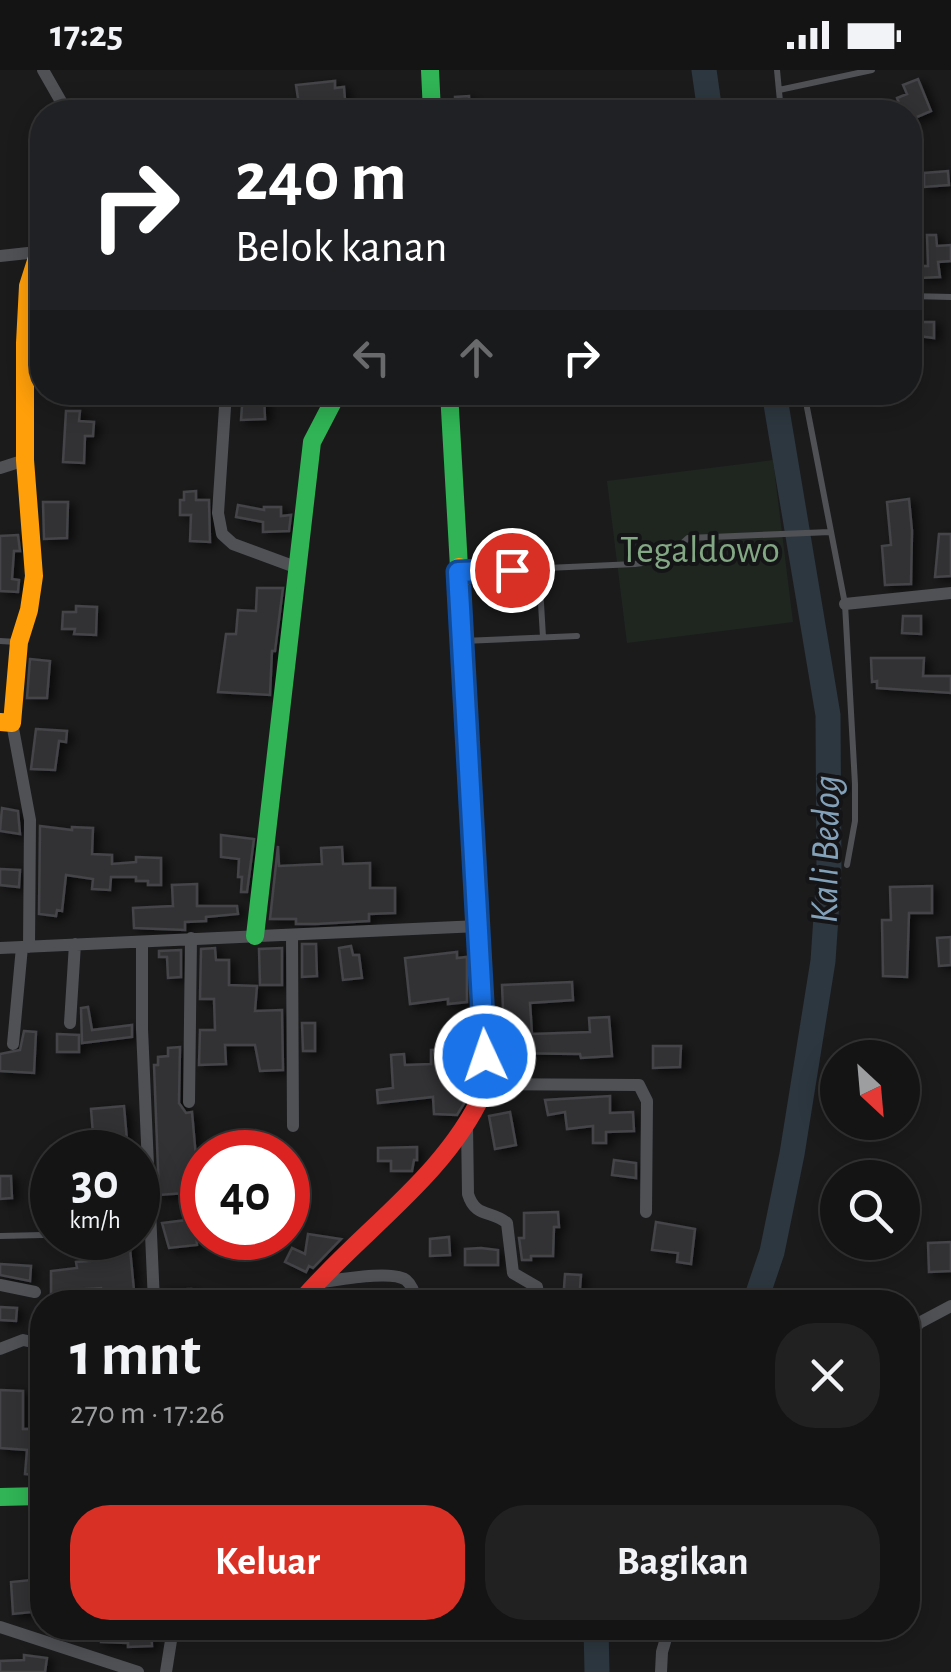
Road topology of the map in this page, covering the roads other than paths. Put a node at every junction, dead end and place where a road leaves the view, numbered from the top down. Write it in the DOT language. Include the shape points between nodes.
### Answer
graph roads {
  1 [pos="43,70"];
  2 [pos="430,70"];
  3 [pos="777,70"];
  4 [pos="872,70"];
  5 [pos="779,90"];
  6 [pos="60,100"];
  7 [pos="431,100"];
  8 [pos="780,100"];
  9 [pos="30,249"];
  10 [pos="0,256"];
  11 [pos="30,280"];
  12 [pos="922,296"];
  13 [pos="951,297"];
  14 [pos="225,405"];
  15 [pos="331,405"];
  16 [pos="449,405"];
  17 [pos="806,405"];
  18 [pos="25,460"];
  19 [pos="0,468"];
  20 [pos="826,533"];
  21 [pos="298,568"];
  22 [pos="538,570"];
  23 [pos="458,572"];
  24 [pos="951,593"];
  25 [pos="845,604"];
  26 [pos="576,636"];
  27 [pos="542,638"];
  28 [pos="462,641"];
  29 [pos="9,642"];
  30 [pos="6,723"];
  31 [pos="847,864"];
  32 [pos="479,926"];
  33 [pos="292,935"];
  34 [pos="256,936"];
  35 [pos="191,938"];
  36 [pos="142,942"];
  37 [pos="74,944"];
  38 [pos="26,947"];
  39 [pos="0,948"];
  40 [pos="70,1022"];
  41 [pos="13,1044"];
  42 [pos="488,1084"];
  43 [pos="189,1102"];
  44 [pos="467,1122"];
  45 [pos="293,1126"];
  46 [pos="646,1212"];
  47 [pos="30,1235"];
  48 [pos="0,1236"];
  49 [pos="314,1284"];
  50 [pos="0,1286"];
  51 [pos="153,1290"];
  52 [pos="309,1290"];
  53 [pos="414,1290"];
  54 [pos="537,1290"];
  55 [pos="30,1291"];
  56 [pos="951,1306"];
  57 [pos="920,1322"];
  58 [pos="30,1341"];
  59 [pos="0,1349"];
  60 [pos="30,1496"];
  61 [pos="0,1497"];
  62 [pos="0,1627"];
  63 [pos="30,1635"];
  64 [pos="45,1640"];
  65 [pos="171,1640"];
  66 [pos="666,1640"];
  67 [pos="98,1667"];
  68 [pos="138,1672"];
  69 [pos="166,1672"];
  70 [pos="662,1672"];
  1 -- 6 [label="street"];
  2 -- 7 [label="street"];
  3 -- 5 [label="lane"];
  4 -- 5 [label="lane"];
  5 -- 8 [label="lane"];
  9 -- 10 [label="street"];
  11 -- 18 [label="street"];
  12 -- 13 [label="lane"];
  14 -- 21 [label="street" via="222,534"];
  15 -- 21 [label="street" via="312,442"];
  16 -- 23 [label="street"];
  17 -- 20 [label="lane"];
  18 -- 19 [label="street"];
  18 -- 29 [label="street" via="34,576"];
  20 -- 22 [label="lane" via="688,538 664,560"];
  20 -- 25 [label="lane"];
  21 -- 34 [label="street"];
  22 -- 23 [label="lane"];
  22 -- 27 [label="lane"];
  23 -- 28 [label="street"];
  24 -- 25 [label="street"];
  25 -- 31 [label="lane" via="855,784"];
  26 -- 27 [label="lane"];
  27 -- 28 [label="lane"];
  28 -- 32 [label="street"];
  29 -- 30 [label="street"];
  30 -- 38 [label="street" via="30,820"];
  32 -- 33 [label="street"];
  32 -- 42 [label="street"];
  33 -- 34 [label="street"];
  33 -- 45 [label="street"];
  34 -- 35 [label="street"];
  35 -- 36 [label="street"];
  35 -- 43 [label="street"];
  36 -- 37 [label="street"];
  36 -- 51 [label="street"];
  37 -- 38 [label="street"];
  37 -- 40 [label="street"];
  38 -- 39 [label="street"];
  38 -- 41 [label="street"];
  42 -- 44 [label="street"];
  42 -- 46 [label="street" via="639,1086 647,1100"];
  44 -- 49 [label="street"];
  44 -- 54 [label="street" via="471,1204 507,1223 513,1272"];
  47 -- 48 [label="lane"];
  49 -- 52 [label="street"];
  49 -- 53 [label="street" via="391,1275"];
  50 -- 55 [label="street"];
  56 -- 57 [label="street"];
  58 -- 59 [label="street"];
  60 -- 61 [label="street"];
  62 -- 63 [label="street"];
  64 -- 67 [label="street"];
  65 -- 69 [label="street"];
  66 -- 70 [label="street"];
  67 -- 68 [label="street"];
}
